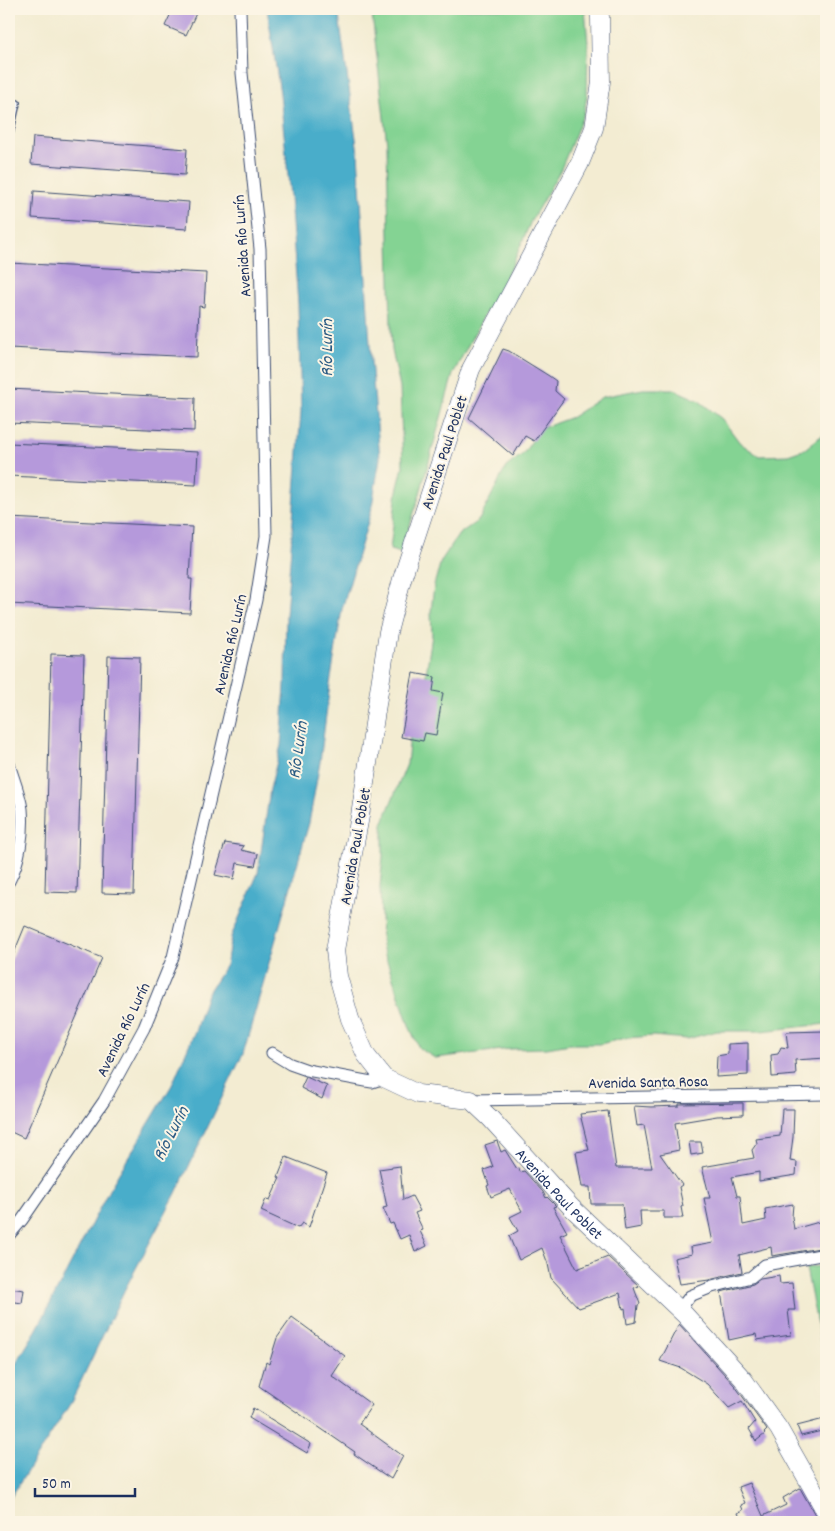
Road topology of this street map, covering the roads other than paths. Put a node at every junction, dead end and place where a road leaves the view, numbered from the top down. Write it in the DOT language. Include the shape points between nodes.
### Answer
graph roads {
  1 [pos="240,9"];
  2 [pos="598,9"];
  3 [pos="17,103"];
  4 [pos="9,138"];
  5 [pos="9,764"];
  6 [pos="9,881"];
  7 [pos="272,1053"];
  8 [pos="384,1078"];
  9 [pos="826,1094"];
  10 [pos="471,1100"];
  11 [pos="9,1235"];
  12 [pos="826,1254"];
  13 [pos="685,1315"];
  14 [pos="826,1512"];
  1 -- 11 [label="street, Avenida Río Lurín" via="242,73 260,249 266,536 256,600 173,957 144,1028 104,1101"];
  2 -- 8 [label="main road, Avenida Paul Poblet" via="601,82 594,128 580,163 471,369 402,579 388,632 360,816 335,950 338,976 350,1019 366,1055"];
  3 -- 4 [label="lane"];
  5 -- 6 [label="street" via="22,808 22,822 18,859"];
  7 -- 8 [label="street" via="307,1070 372,1082"];
  8 -- 10 [label="main road, Avenida Paul Poblet" via="418,1094"];
  9 -- 10 [label="street, Avenida Santa Rosa"];
  10 -- 13 [label="main road, Avenida Paul Poblet" via="571,1207"];
  12 -- 13 [label="street" via="765,1265 751,1277 690,1296 684,1304"];
  13 -- 14 [label="main road, Avenida Paul Poblet" via="743,1379 779,1429"];
}
